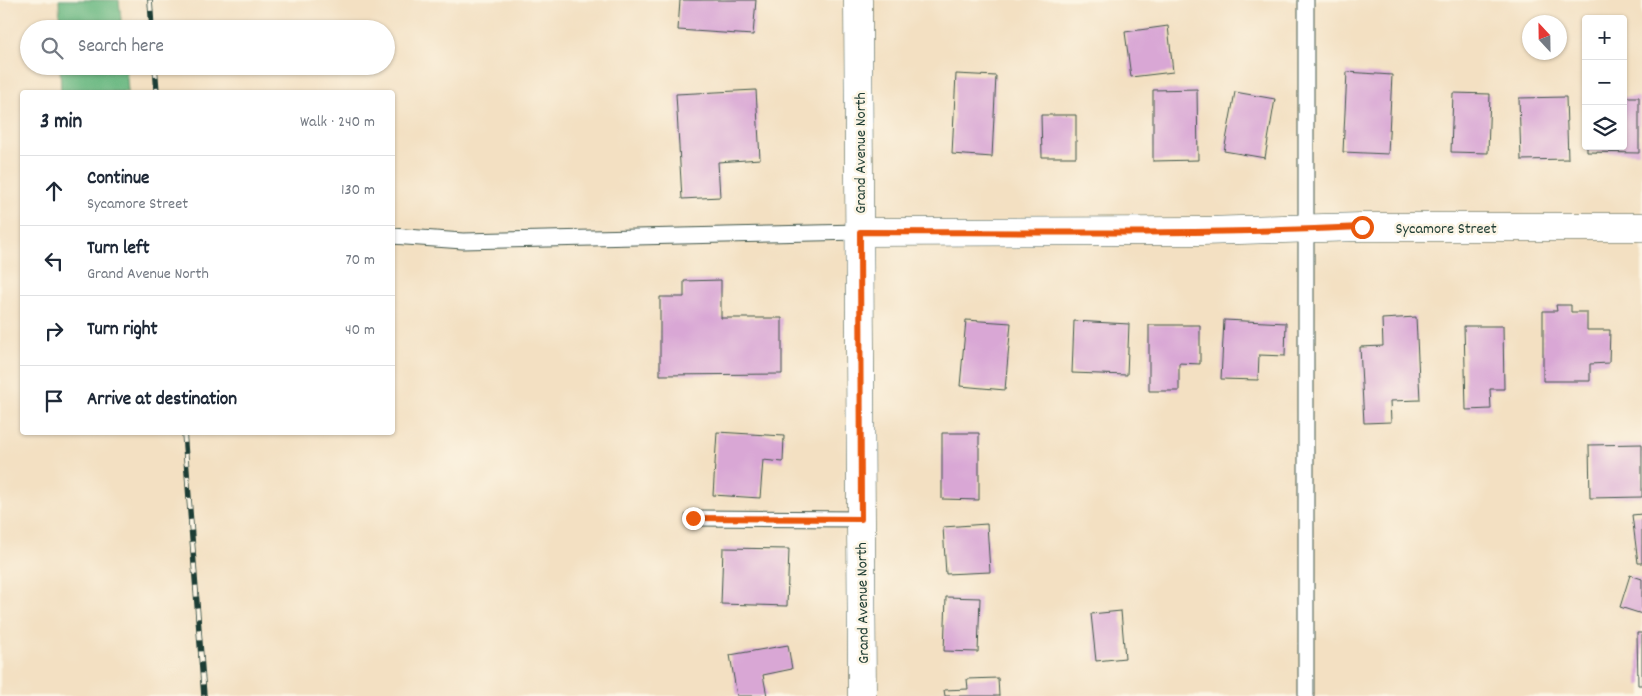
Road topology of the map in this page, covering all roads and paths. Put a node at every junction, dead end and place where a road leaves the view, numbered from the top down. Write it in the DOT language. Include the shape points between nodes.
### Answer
graph roads {
  1 [pos="858,0"];
  2 [pos="1306,0"];
  3 [pos="1642,227"];
  4 [pos="1306,230"];
  5 [pos="860,232"];
  6 [pos="395,236"];
  7 [pos="693,518"];
  8 [pos="861,519"];
  9 [pos="862,696"];
  10 [pos="1306,696"];
  1 -- 5 [label="street, Grand Avenue North"];
  2 -- 4 [label="lane"];
  3 -- 4 [label="street, Sycamore Street"];
  4 -- 5 [label="street, Sycamore Street"];
  4 -- 10 [label="lane"];
  5 -- 6 [label="lane" via="463,241"];
  5 -- 8 [label="street, Grand Avenue North"];
  7 -- 8 [label="lane"];
  8 -- 9 [label="street, Grand Avenue North"];
}
